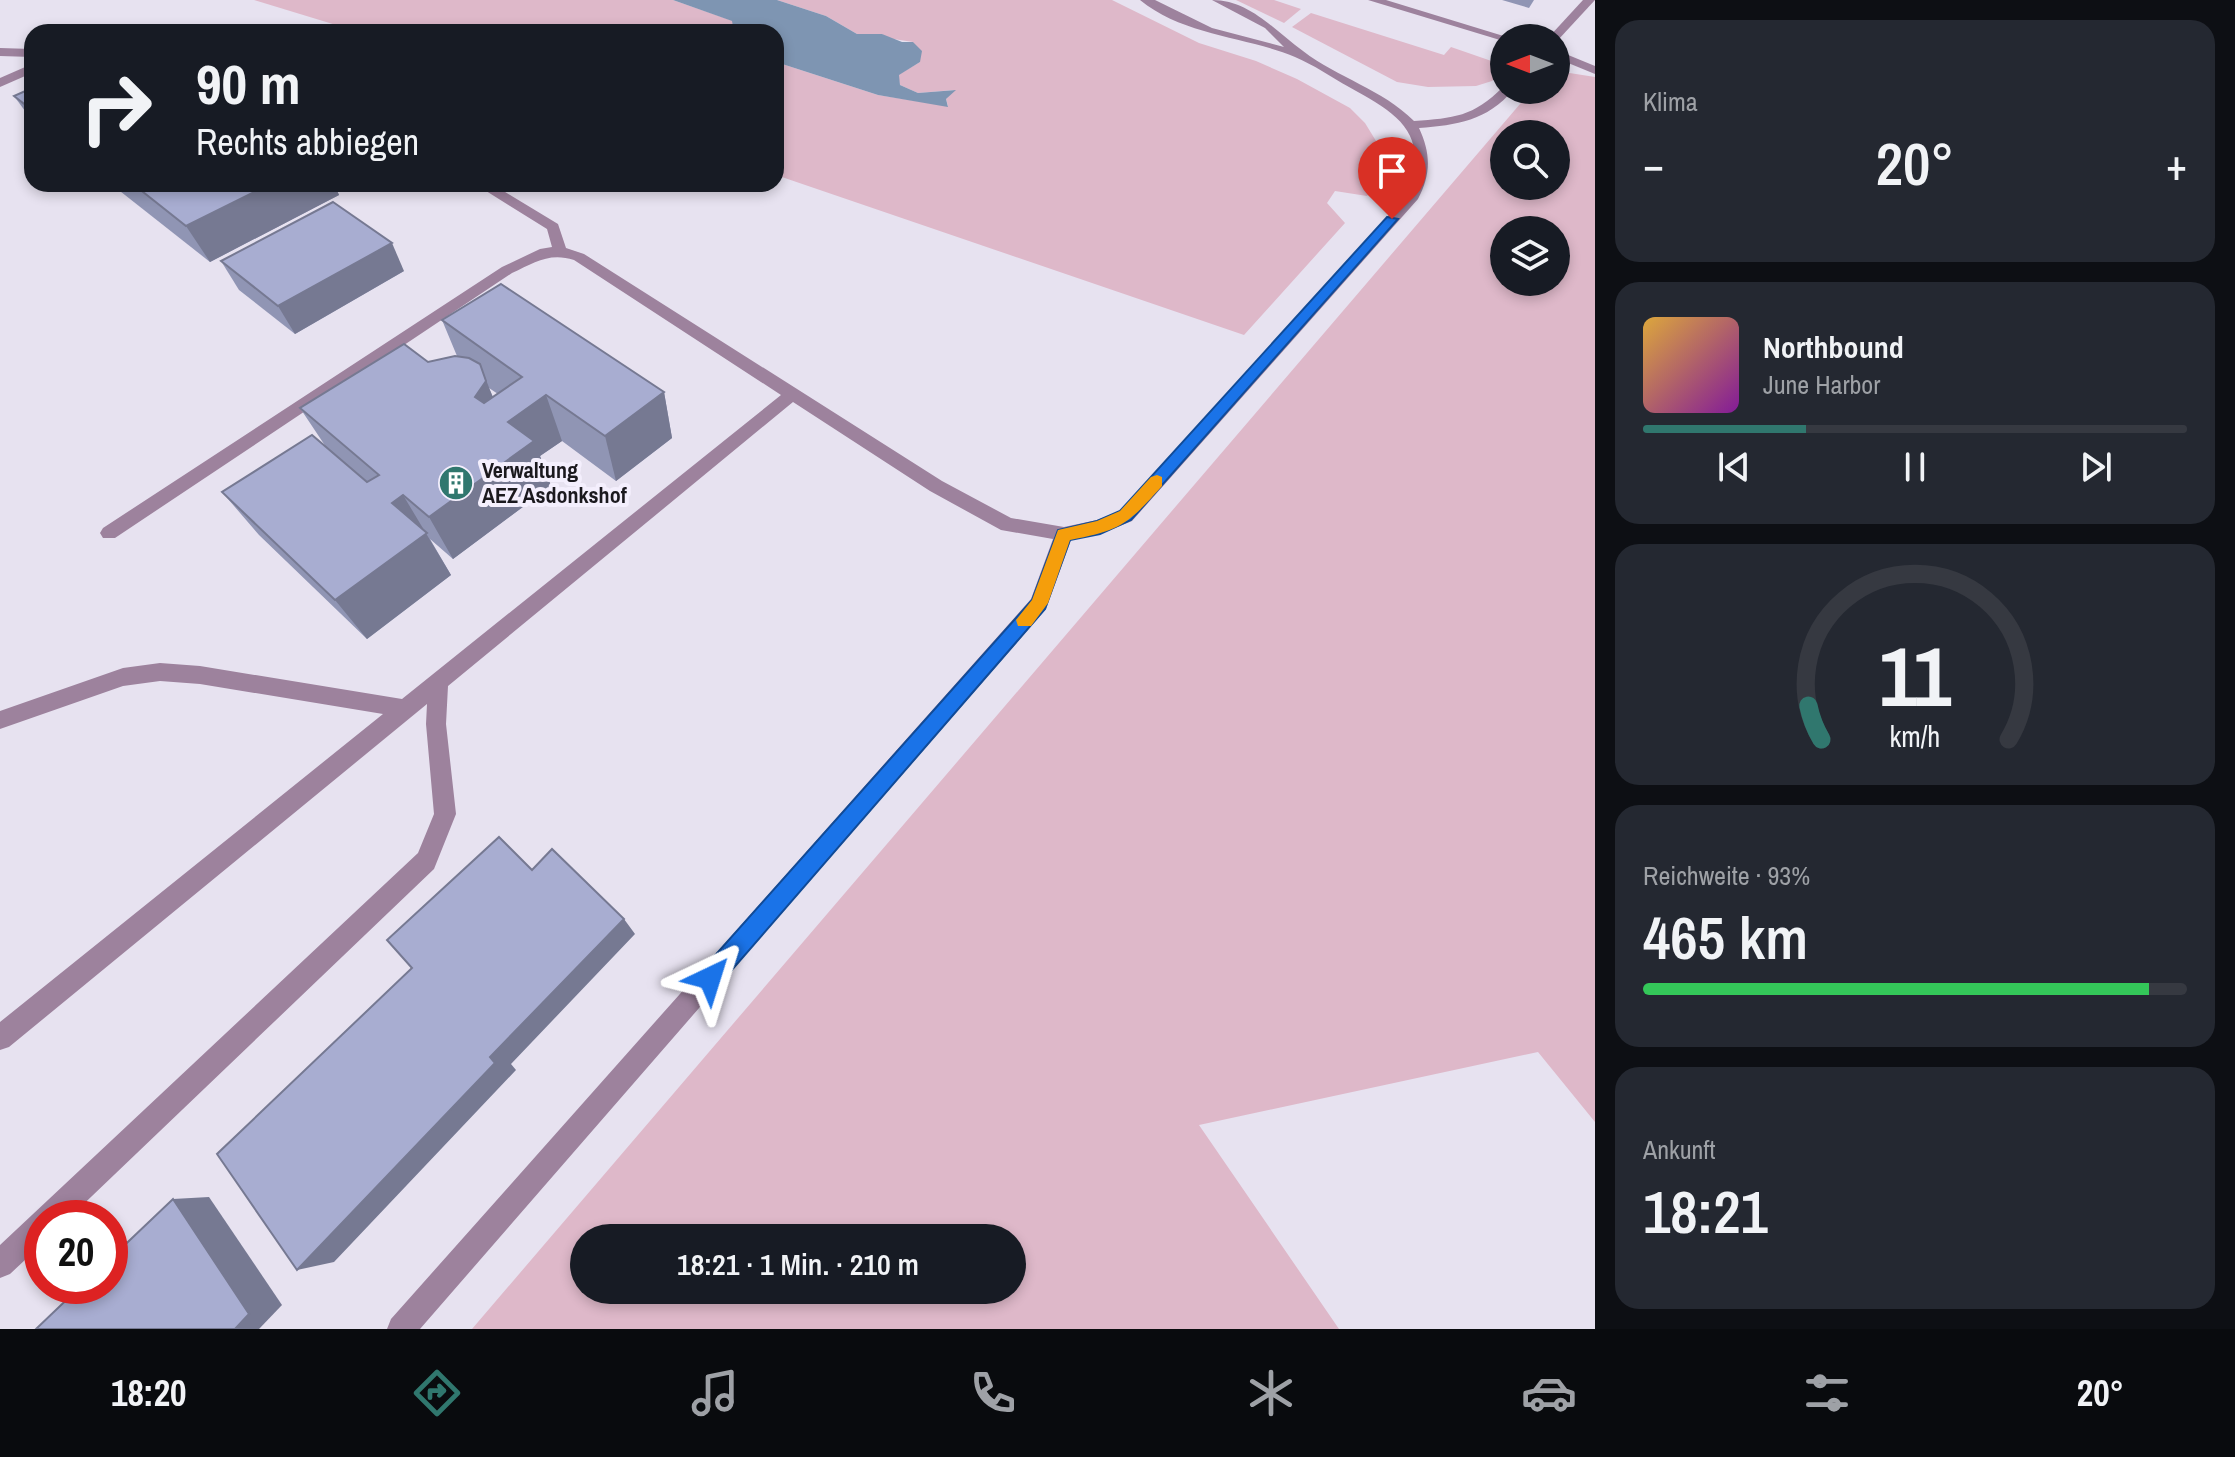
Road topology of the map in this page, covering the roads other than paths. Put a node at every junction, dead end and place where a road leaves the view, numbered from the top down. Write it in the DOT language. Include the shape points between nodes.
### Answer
graph roads {
  1 [pos="1146,0"];
  2 [pos="1218,0"];
  3 [pos="1374,0"];
  4 [pos="1589,0"];
  5 [pos="1567,24"];
  6 [pos="1490,34"];
  7 [pos="0,52"];
  8 [pos="24,53"];
  9 [pos="1299,54"];
  10 [pos="1570,60"];
  11 [pos="1595,70"];
  12 [pos="24,72"];
  13 [pos="0,83"];
  14 [pos="1492,104"];
  15 [pos="1411,125"];
  16 [pos="495,192"];
  17 [pos="560,251"];
  18 [pos="793,394"];
  19 [pos="109,533"];
  20 [pos="1064,534"];
  21 [pos="438,683"];
  22 [pos="407,709"];
  23 [pos="0,720"];
  24 [pos="0,1038"];
  25 [pos="68,1200"];
  26 [pos="24,1242"];
  27 [pos="0,1264"];
  28 [pos="401,1329"];
  1 -- 9 [label="lane" via="1208,30"];
  2 -- 9 [label="lane" via="1269,26"];
  3 -- 6 [label="lane"];
  4 -- 5 [label="lane"];
  7 -- 8 [label="lane"];
  9 -- 15 [label="lane" via="1378,97"];
  10 -- 11 [label="lane"];
  12 -- 13 [label="lane"];
  14 -- 15 [label="lane" via="1461,121"];
  15 -- 20 [label="lane" via="1421,146 1423,169 1413,196 1126,516"];
  16 -- 17 [label="lane" via="553,227"];
  17 -- 18 [label="lane" via="640,293"];
  17 -- 19 [label="lane" via="507,270"];
  18 -- 20 [label="lane" via="1007,525"];
  18 -- 21 [label="lane"];
  20 -- 28 [label="lane" via="1039,603"];
  21 -- 22 [label="lane"];
  21 -- 25 [label="lane" via="436,724 445,814 426,861"];
  22 -- 23 [label="lane" via="160,672 123,677"];
  22 -- 24 [label="lane"];
  26 -- 27 [label="lane"];
}
